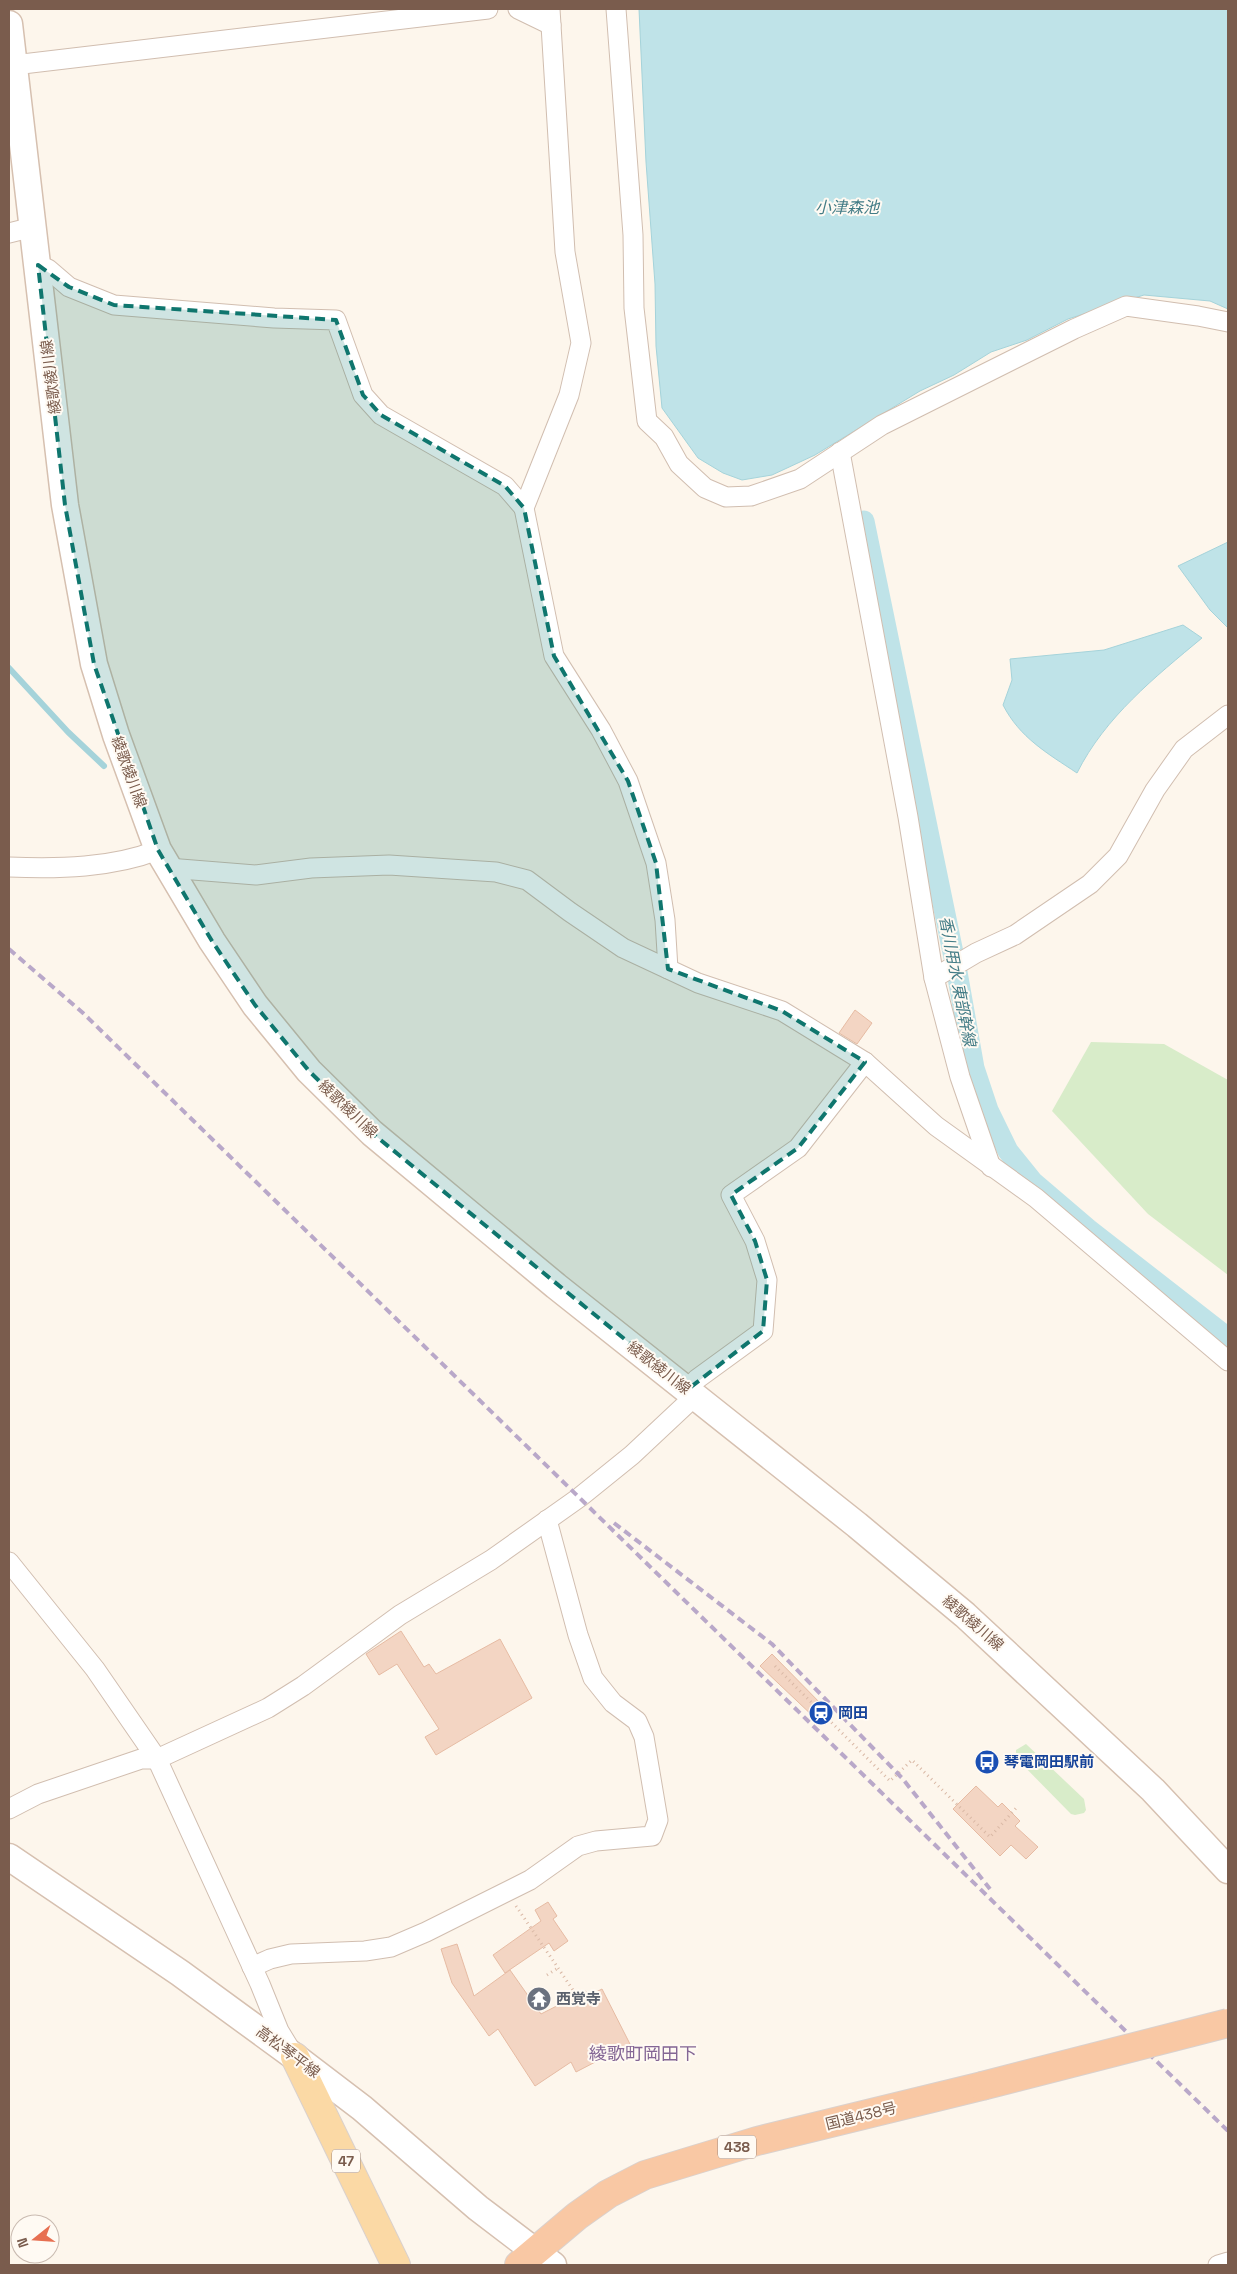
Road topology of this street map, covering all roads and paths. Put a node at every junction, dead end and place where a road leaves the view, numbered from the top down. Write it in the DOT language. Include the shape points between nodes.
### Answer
graph roads {
  1 [pos="488,9"];
  2 [pos="518,9"];
  3 [pos="616,9"];
  4 [pos="551,17"];
  5 [pos="9,24"];
  6 [pos="14,65"];
  7 [pos="21,230"];
  8 [pos="38,265"];
  9 [pos="1228,322"];
  10 [pos="840,452"];
  11 [pos="524,508"];
  12 [pos="1228,715"];
  13 [pos="163,859"];
  14 [pos="9,867"];
  15 [pos="668,969"];
  16 [pos="934,978"];
  17 [pos="865,1062"];
  18 [pos="991,1167"];
  19 [pos="1228,1361"];
  20 [pos="691,1393"];
  21 [pos="546,1520"];
  22 [pos="9,1562"];
  23 [pos="775,1666"];
  24 [pos="157,1759"];
  25 [pos="1018,1806"];
  26 [pos="9,1809"];
  27 [pos="9,1857"];
  28 [pos="1228,1870"];
  29 [pos="506,1891"];
  30 [pos="252,1967"];
  31 [pos="558,1968"];
  32 [pos="547,1975"];
  33 [pos="575,1993"];
  34 [pos="1228,2023"];
  35 [pos="295,2057"];
  36 [pos="536,2260"];
  37 [pos="1228,2262"];
  38 [pos="396,2265"];
  39 [pos="1218,2265"];
  1 -- 6 [label="street"];
  2 -- 4 [label="street"];
  3 -- 10 [label="street" via="633,235 634,308 647,421 664,437 679,464 705,488 726,498 750,496 800,479"];
  4 -- 11 [label="street" via="565,252 581,343 569,395"];
  5 -- 6 [label="main road, 綾歌綾川線"];
  6 -- 7 [label="main road, 綾歌綾川線"];
  7 -- 8 [label="main road, 綾歌綾川線"];
  8 -- 11 [label="street" via="48,269 69,287 114,305 336,320 363,395 380,415 505,486"];
  8 -- 13 [label="main road, 綾歌綾川線" via="65,505 92,656 116,735"];
  9 -- 10 [label="street" via="1126,306 882,425"];
  10 -- 16 [label="street" via="908,817"];
  11 -- 15 [label="street" via="554,656 601,730 628,781 656,863 665,920"];
  12 -- 16 [label="street" via="1184,749 1155,790 1118,856 1090,884 1015,935"];
  13 -- 14 [label="street"];
  13 -- 15 [label="street" via="256,875 311,868 389,865 496,872 528,880 622,948"];
  13 -- 20 [label="main road, 綾歌綾川線" via="212,941 256,1005 309,1071 372,1134 452,1202"];
  15 -- 17 [label="street" via="698,983 782,1011"];
  16 -- 18 [label="street" via="960,1077"];
  17 -- 18 [label="street" via="936,1126"];
  17 -- 20 [label="street" via="798,1148 731,1195 754,1241 767,1280 763,1330 697,1379"];
  18 -- 19 [label="street" via="1036,1198"];
  20 -- 21 [label="street" via="632,1455"];
  20 -- 28 [label="main road, 綾歌綾川線" via="965,1615 1152,1790"];
  21 -- 24 [label="street" via="491,1560 400,1615 268,1708"];
  21 -- 29 [label="street" via="593,1678 613,1703 637,1721 644,1737 658,1820 652,1836 578,1846 530,1880"];
  22 -- 24 [label="street" via="94,1669"];
  23 -- 25 [label="path" via="890,1782 912,1760 990,1837"];
  24 -- 26 [label="street" via="142,1759 38,1794"];
  24 -- 30 [label="street"];
  27 -- 35 [label="main road, 高松琴平線" via="180,1973"];
  29 -- 30 [label="street" via="391,1947 291,1954 270,1958"];
  29 -- 31 [label="path"];
  30 -- 35 [label="street" via="279,2031"];
  31 -- 32 [label="path"];
  31 -- 33 [label="path"];
  34 -- 36 [label="highway, 国道438号 / 438, bridge" via="757,2141 645,2175 608,2194 577,2216"];
  35 -- 36 [label="main road, 高松琴平線" via="362,2108"];
  35 -- 38 [label="main road, 47"];
  37 -- 39 [label="street"];
}
